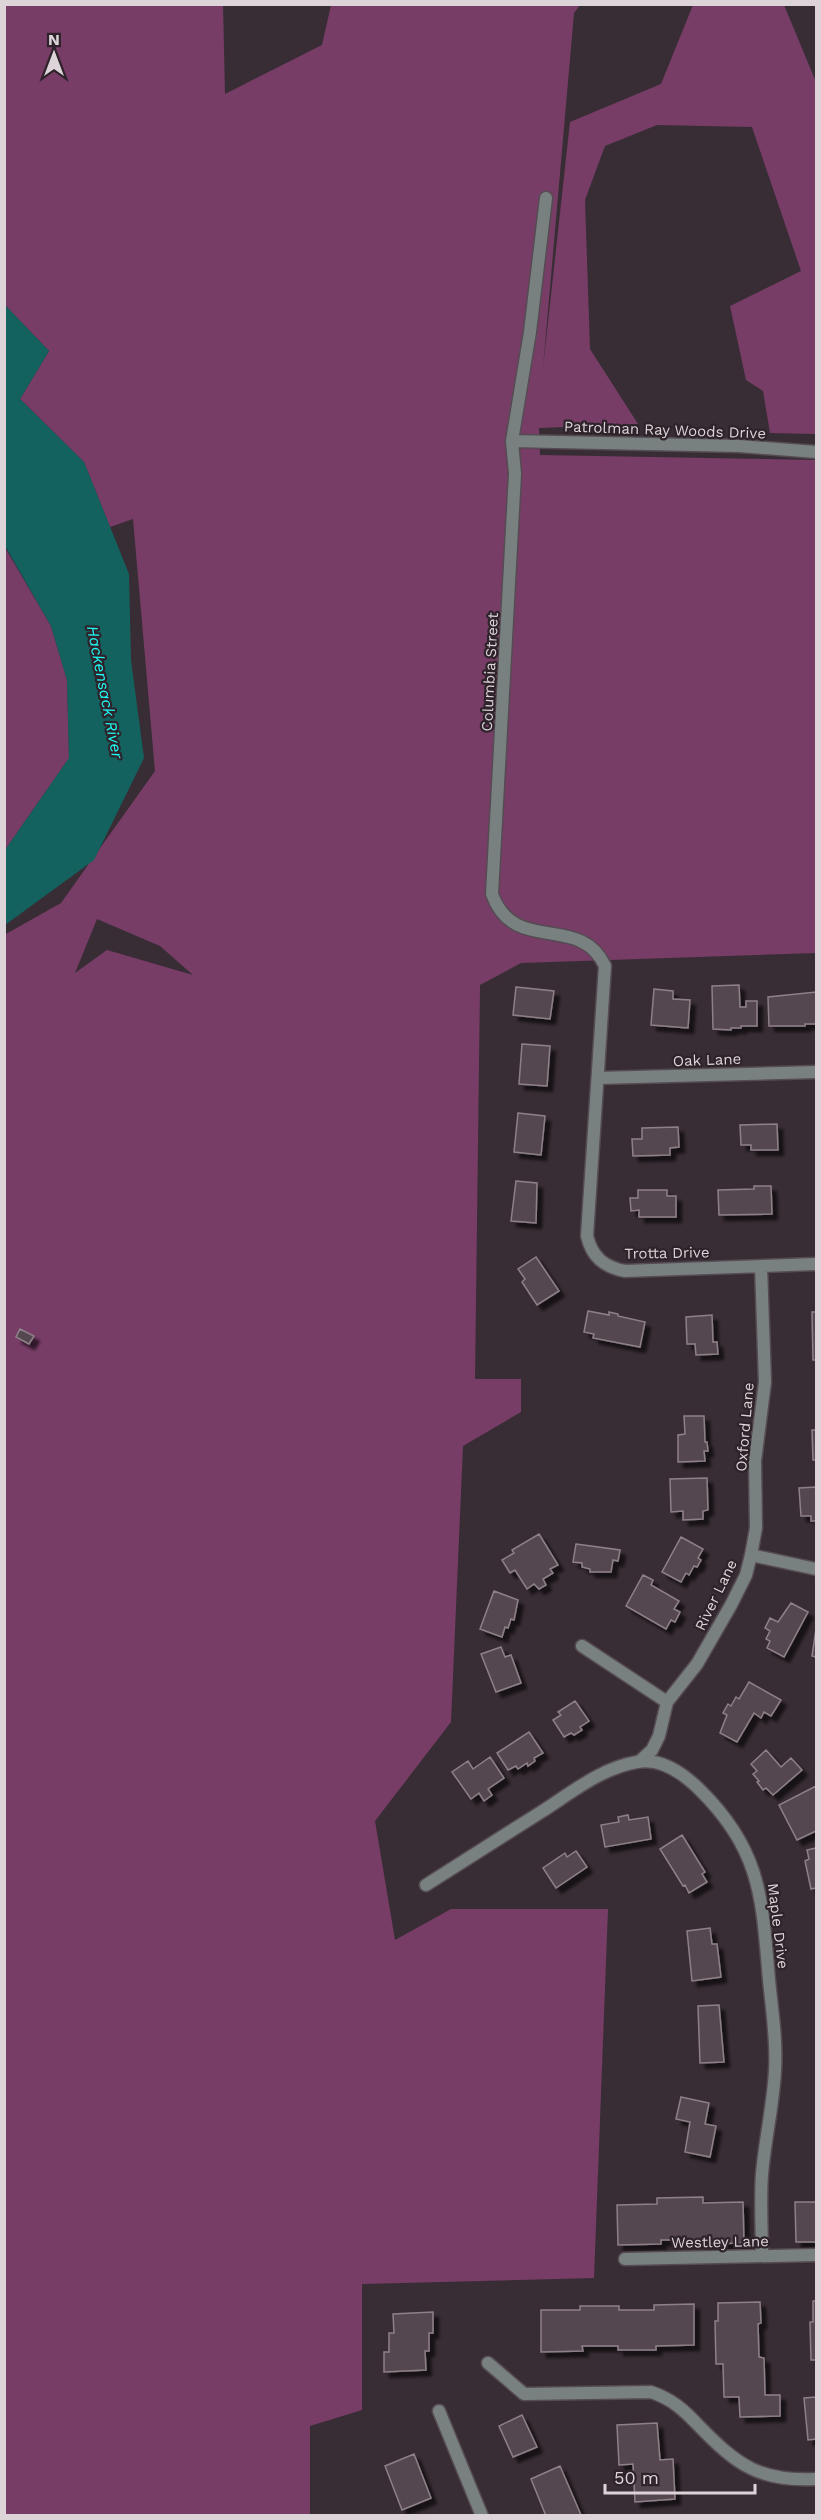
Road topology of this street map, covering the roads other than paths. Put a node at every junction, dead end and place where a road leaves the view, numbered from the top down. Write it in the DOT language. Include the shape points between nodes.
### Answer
graph roads {
  1 [pos="546,198"];
  2 [pos="512,441"];
  3 [pos="816,452"];
  4 [pos="816,1072"];
  5 [pos="598,1078"];
  6 [pos="816,1264"];
  7 [pos="761,1266"];
  8 [pos="751,1556"];
  9 [pos="816,1569"];
  10 [pos="582,1646"];
  11 [pos="667,1702"];
  12 [pos="640,1761"];
  13 [pos="426,1885"];
  14 [pos="816,2255"];
  15 [pos="762,2256"];
  16 [pos="625,2259"];
  17 [pos="488,2363"];
  18 [pos="438,2411"];
  19 [pos="816,2479"];
  20 [pos="482,2516"];
  1 -- 2 [label="street, Columbia Street"];
  2 -- 3 [label="street, Patrolman Ray Woods Drive" via="739,446"];
  2 -- 5 [label="street, Columbia Street" via="515,474 492,894 497,908 518,927 585,942 601,958 606,976"];
  4 -- 5 [label="street, Oak Lane"];
  5 -- 7 [label="street, Trotta Drive" via="587,1236 599,1261 625,1271"];
  6 -- 7 [label="street, Trotta Drive"];
  7 -- 8 [label="street, Oxford Lane" via="765,1382 754,1461 756,1528"];
  8 -- 9 [label="street, River Lane"];
  8 -- 11 [label="street, River Lane" via="746,1575 697,1664"];
  10 -- 11 [label="street"];
  11 -- 12 [label="street" via="659,1736"];
  12 -- 13 [label="street, Maple Drive" via="595,1777"];
  12 -- 15 [label="street, Maple Drive" via="667,1765 709,1799 744,1848 762,1899 776,2047 762,2174"];
  14 -- 15 [label="street, Westley Lane"];
  15 -- 16 [label="street, Westley Lane"];
  17 -- 19 [label="street" via="524,2394 651,2392 666,2397 745,2466 765,2475"];
  18 -- 20 [label="street"];
}
